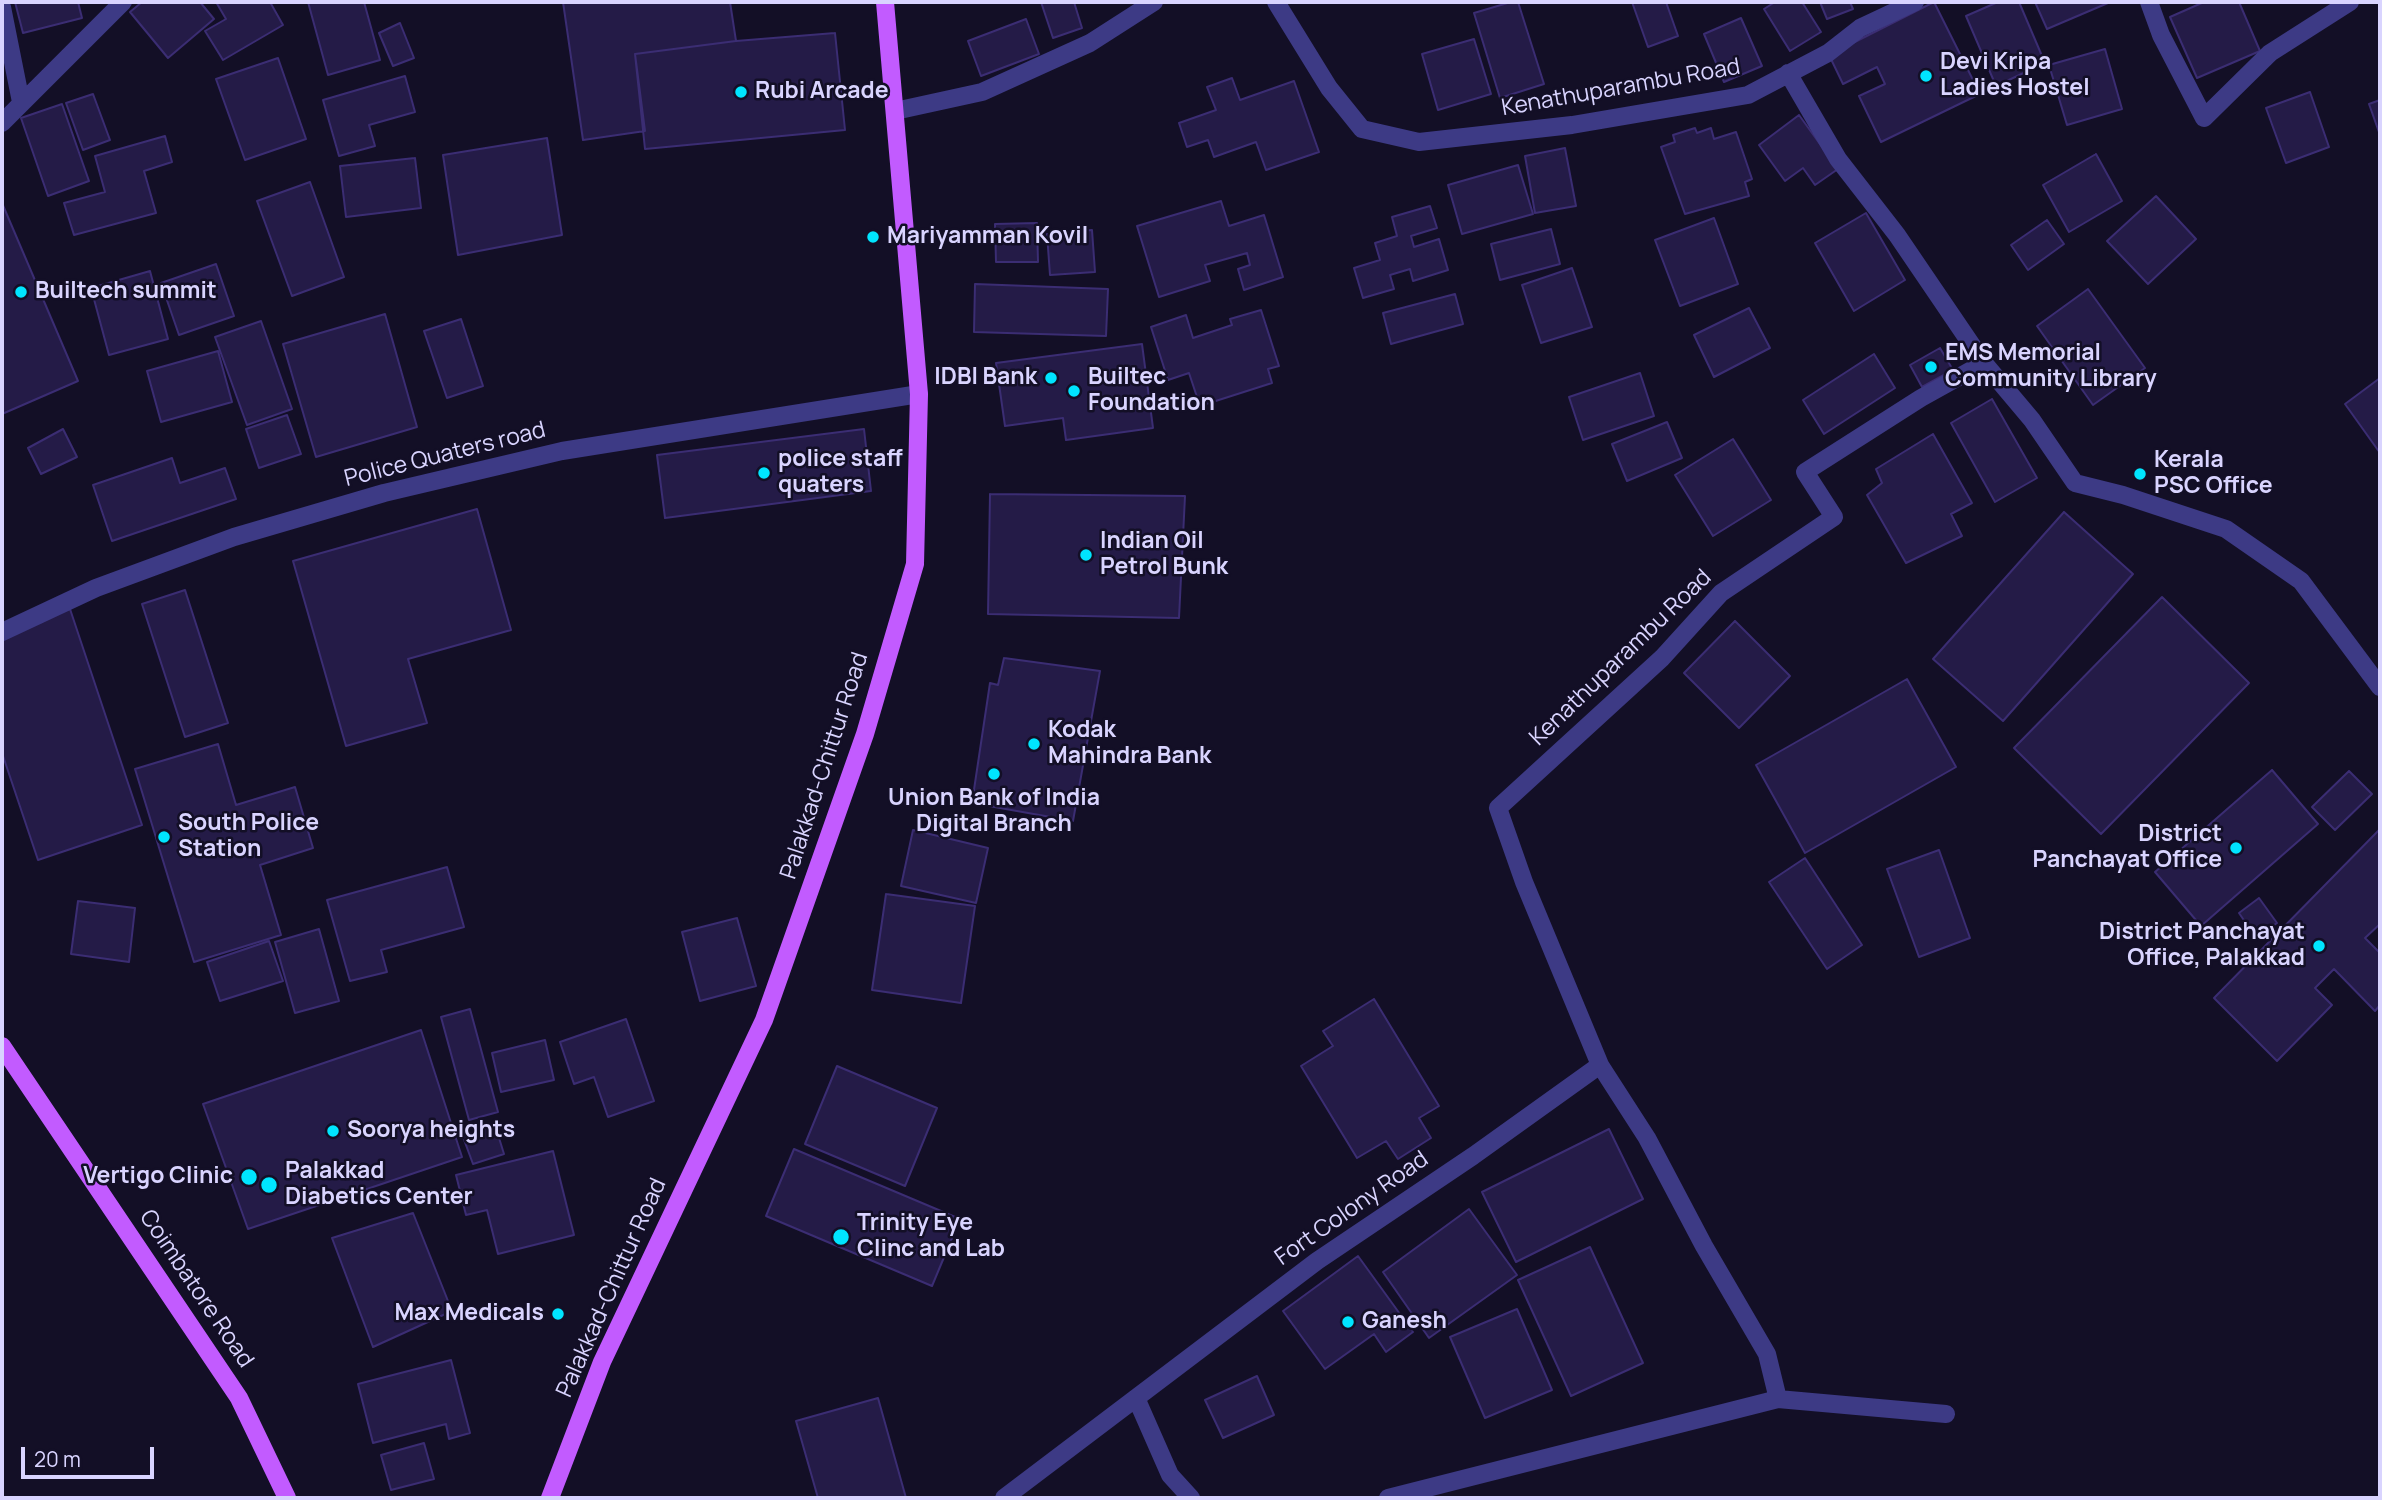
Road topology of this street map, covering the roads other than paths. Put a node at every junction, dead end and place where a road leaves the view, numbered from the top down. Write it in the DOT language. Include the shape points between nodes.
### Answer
graph roads {
  1 [pos="123,2"];
  2 [pos="885,2"];
  3 [pos="1154,2"];
  4 [pos="1276,2"];
  5 [pos="1915,2"];
  6 [pos="2149,2"];
  7 [pos="2350,2"];
  8 [pos="2,7"];
  9 [pos="1788,73"];
  10 [pos="20,102"];
  11 [pos="895,111"];
  12 [pos="2,122"];
  13 [pos="1984,363"];
  14 [pos="919,394"];
  15 [pos="2,632"];
  16 [pos="2380,687"];
  17 [pos="2,1046"];
  18 [pos="1600,1065"];
  19 [pos="1777,1399"];
  20 [pos="1137,1400"];
  21 [pos="1946,1414"];
  22 [pos="287,1498"];
  23 [pos="550,1498"];
  24 [pos="1003,1498"];
  25 [pos="1191,1498"];
  26 [pos="1388,1498"];
  1 -- 10 [label="street"];
  2 -- 11 [label="main road, Palakkad-Chittur Road"];
  3 -- 11 [label="street" via="1090,43 982,92"];
  4 -- 9 [label="street, Kenathuparambu Road" via="1329,88 1362,129 1419,142 1572,125 1713,102 1748,95"];
  5 -- 9 [label="street, Kenathuparambu Road" via="1860,28 1828,53"];
  6 -- 7 [label="street" via="2204,118 2270,53"];
  8 -- 10 [label="street"];
  9 -- 13 [label="street" via="1838,159 1897,235"];
  10 -- 12 [label="street"];
  11 -- 14 [label="main road, Palakkad-Chittur Road"];
  13 -- 16 [label="street" via="2032,420 2075,483 2226,528 2301,581"];
  13 -- 18 [label="street, Kenathuparambu Road" via="1805,472 1834,517 1721,593 1662,658 1498,808"];
  14 -- 15 [label="street, Police Quaters road" via="562,451 384,494 222,542 96,588"];
  14 -- 23 [label="main road, Palakkad-Chittur Road" via="915,564 865,734 764,1020 602,1362"];
  17 -- 22 [label="main road, Coimbatore Road" via="239,1398"];
  18 -- 19 [label="street" via="1647,1138 1768,1354"];
  18 -- 20 [label="street, Fort Colony Road" via="1317,1261"];
  19 -- 21 [label="street"];
  19 -- 26 [label="street"];
  20 -- 24 [label="street, Fort Colony Road"];
  20 -- 25 [label="street" via="1170,1475"];
}
